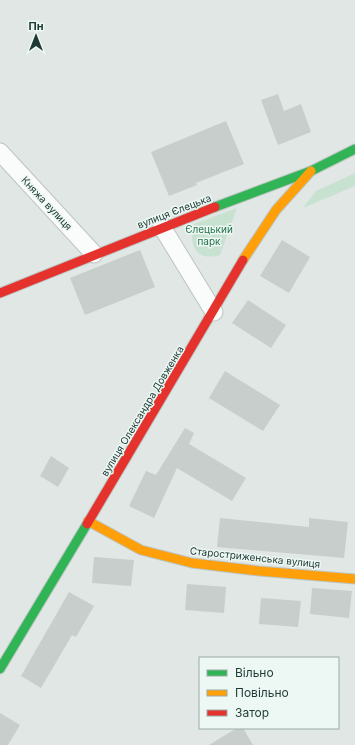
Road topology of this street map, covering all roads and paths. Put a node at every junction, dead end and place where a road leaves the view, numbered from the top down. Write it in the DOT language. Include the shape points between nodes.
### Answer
graph roads {
  1 [pos="355,149"];
  2 [pos="0,152"];
  3 [pos="311,171"];
  4 [pos="162,227"];
  5 [pos="94,254"];
  6 [pos="0,293"];
  7 [pos="214,312"];
  8 [pos="88,521"];
  9 [pos="355,578"];
  10 [pos="0,669"];
  1 -- 3 [label="main road, вулиця Єлецька"];
  2 -- 5 [label="street, Княжа вулиця"];
  3 -- 4 [label="main road, вулиця Єлецька"];
  3 -- 7 [label="main road, вулиця Олександра Довженка" via="276,210"];
  4 -- 5 [label="main road, вулиця Єлецька"];
  4 -- 7 [label="street"];
  5 -- 6 [label="main road, вулиця Єлецька"];
  7 -- 8 [label="main road, вулиця Олександра Довженка"];
  8 -- 9 [label="main road, Старостриженська вулиця" via="141,550 192,563"];
  8 -- 10 [label="main road, вулиця Олександра Довженка"];
}
